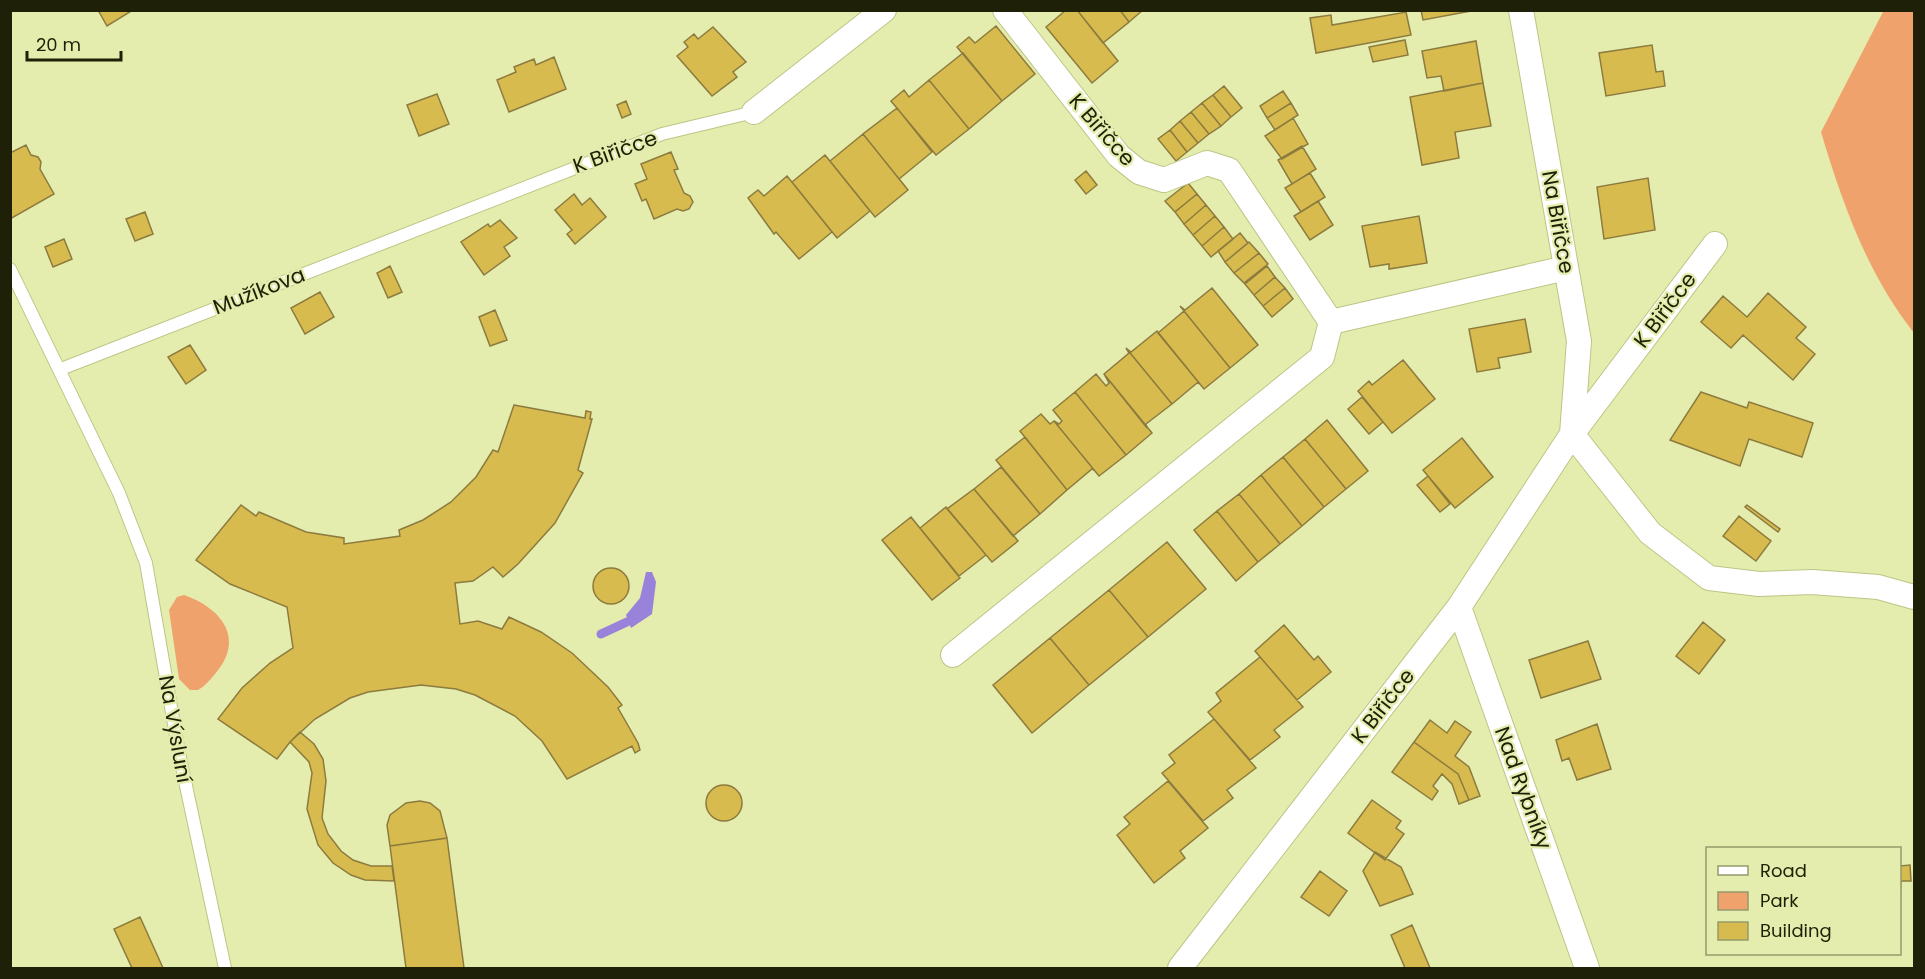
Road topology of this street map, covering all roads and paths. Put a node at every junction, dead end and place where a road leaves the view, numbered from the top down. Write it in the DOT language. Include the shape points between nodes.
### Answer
graph roads {
  1 [pos="884,10"];
  2 [pos="1005,10"];
  3 [pos="1521,10"];
  4 [pos="754,112"];
  5 [pos="561,172"];
  6 [pos="1714,244"];
  7 [pos="10,268"];
  8 [pos="1566,268"];
  9 [pos="1331,322"];
  10 [pos="61,369"];
  11 [pos="1572,434"];
  12 [pos="1914,597"];
  13 [pos="1459,607"];
  14 [pos="953,655"];
  15 [pos="225,969"];
  16 [pos="1180,969"];
  17 [pos="1587,969"];
  1 -- 4 [label="street, K Biřičce"];
  2 -- 9 [label="street, K Biřičce" via="1119,156 1139,172 1164,180 1207,163 1229,170"];
  3 -- 8 [label="street, Na Biřičce"];
  4 -- 5 [label="lane, K Biřičce" via="662,134"];
  5 -- 10 [label="lane, Mužíkova"];
  6 -- 11 [label="street, K Biřičce"];
  7 -- 10 [label="lane"];
  8 -- 9 [label="street"];
  8 -- 11 [label="street, Na Biřičce" via="1579,341"];
  9 -- 14 [label="street" via="1322,357"];
  10 -- 15 [label="lane, Na Výsluní" via="119,493 146,563 175,730"];
  11 -- 12 [label="street" via="1650,533 1709,578 1759,584 1878,586"];
  11 -- 13 [label="street, K Biřičce"];
  13 -- 16 [label="street, K Biřičce"];
  13 -- 17 [label="street, Nad Rybníky"];
}
